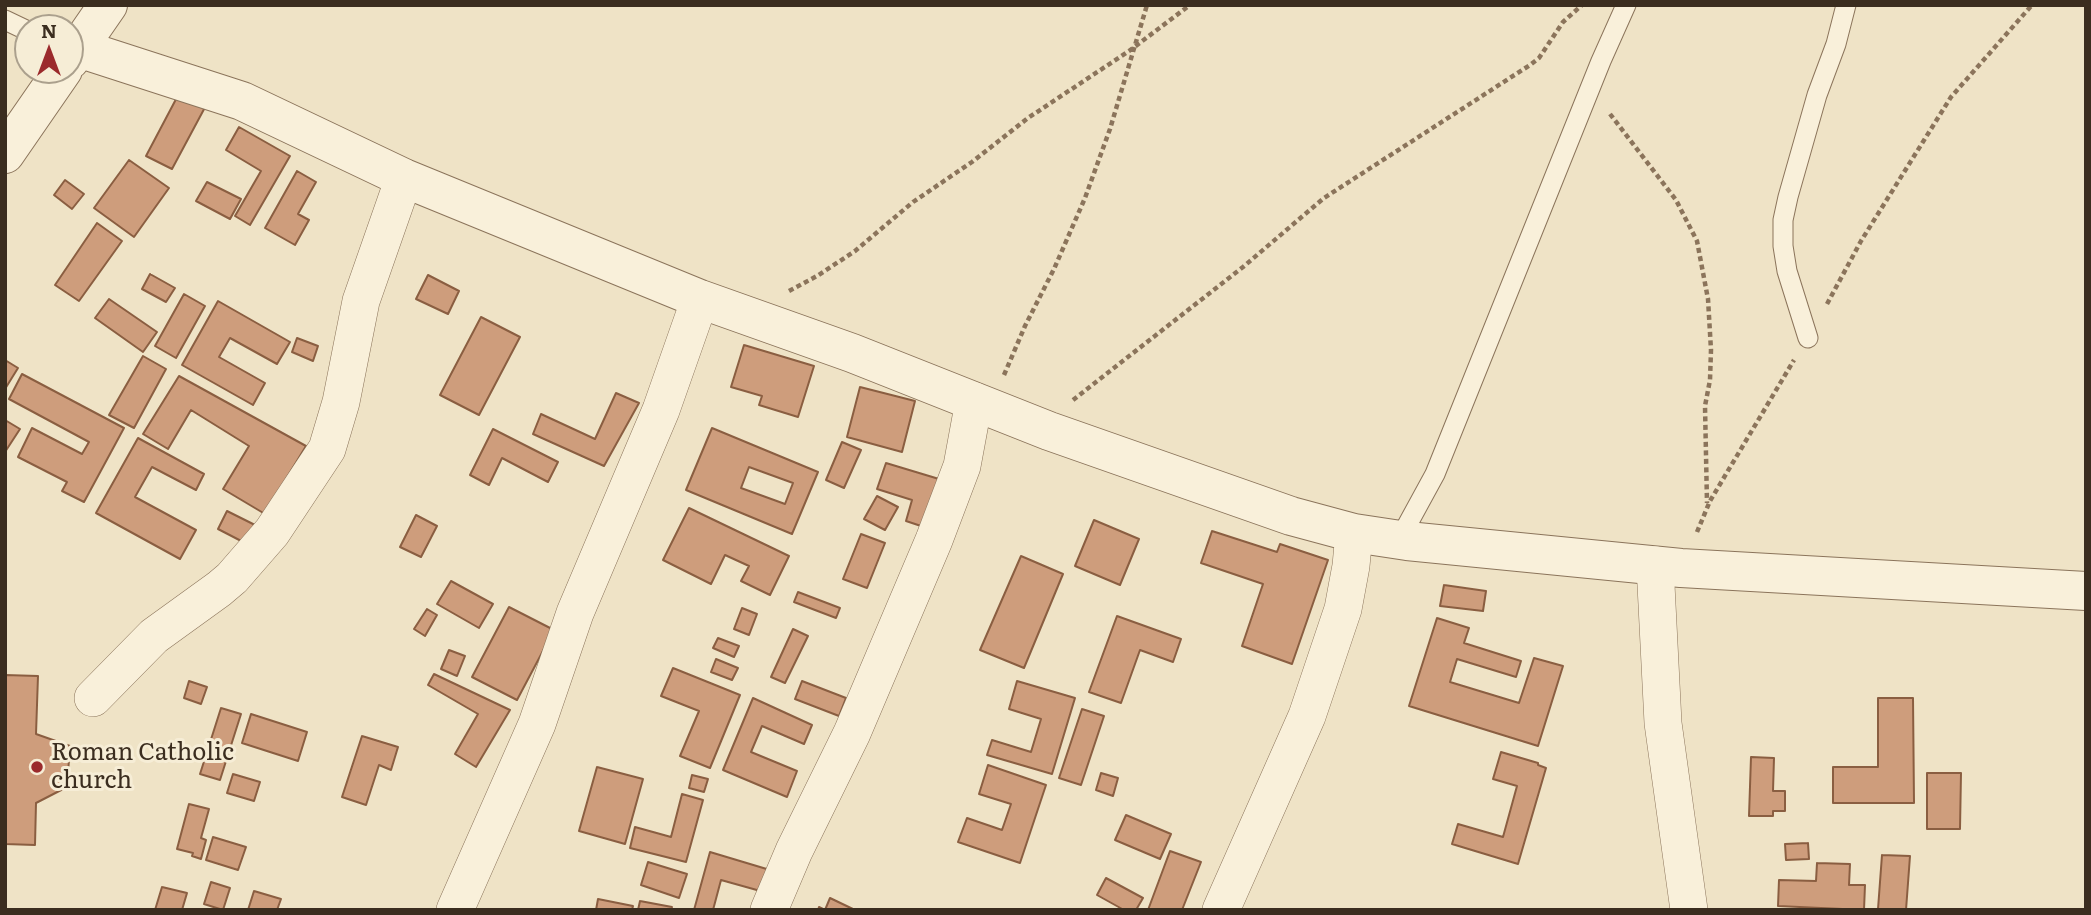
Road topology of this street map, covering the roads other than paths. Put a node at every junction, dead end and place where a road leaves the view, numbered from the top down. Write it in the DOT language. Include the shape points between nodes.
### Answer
graph roads {
  1 [pos="108,5"];
  2 [pos="1626,5"];
  3 [pos="1846,5"];
  4 [pos="84,40"];
  5 [pos="84,63"];
  6 [pos="53,84"];
  7 [pos="5,154"];
  8 [pos="404,178"];
  9 [pos="700,299"];
  10 [pos="1808,338"];
  11 [pos="982,405"];
  12 [pos="1354,533"];
  13 [pos="1399,540"];
  14 [pos="1668,566"];
  15 [pos="2086,591"];
  16 [pos="93,698"];
  17 [pos="455,910"];
  18 [pos="769,910"];
  19 [pos="1222,910"];
  20 [pos="1689,910"];
  1 -- 4 [label="street"];
  2 -- 13 [label="lane" via="1436,474"];
  3 -- 10 [label="lane" via="1783,220 1787,271"];
  5 -- 8 [label="street" via="242,101"];
  6 -- 7 [label="street"];
  8 -- 9 [label="street"];
  8 -- 16 [label="street" via="361,301 327,449 272,532 232,578 154,636"];
  9 -- 11 [label="street"];
  9 -- 17 [label="street" via="661,410 575,613 537,724"];
  11 -- 12 [label="street" via="1291,516"];
  11 -- 18 [label="street" via="929,552 852,733"];
  12 -- 13 [label="street"];
  12 -- 19 [label="street" via="1343,609 1307,716"];
  13 -- 14 [label="street"];
  14 -- 15 [label="street"];
  14 -- 20 [label="street" via="1663,723"];
}
